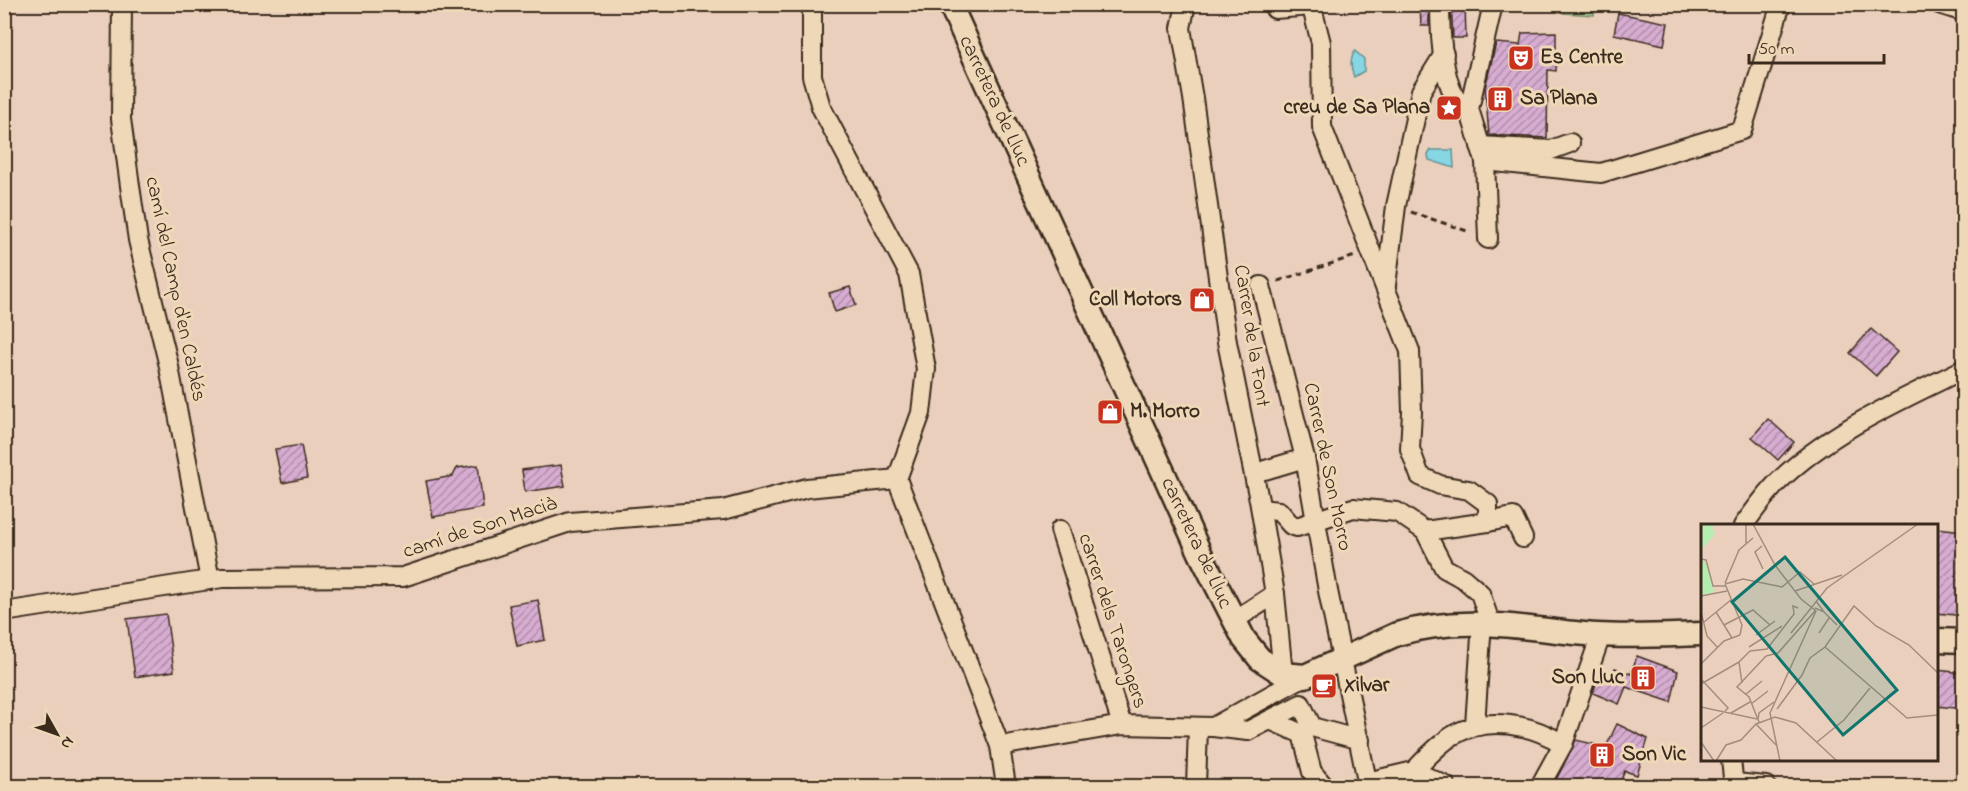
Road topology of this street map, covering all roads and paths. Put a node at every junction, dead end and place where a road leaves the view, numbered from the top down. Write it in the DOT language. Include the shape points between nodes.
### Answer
graph roads {
  1 [pos="122,4"];
  2 [pos="812,4"];
  3 [pos="950,4"];
  4 [pos="1186,4"];
  5 [pos="1440,4"];
  6 [pos="1493,4"];
  7 [pos="1599,4"];
  8 [pos="1781,4"];
  9 [pos="1939,4"];
  10 [pos="1311,5"];
  11 [pos="1275,9"];
  12 [pos="1964,12"];
  13 [pos="1599,14"];
  14 [pos="1444,54"];
  15 [pos="1469,109"];
  16 [pos="1570,143"];
  17 [pos="1483,153"];
  18 [pos="1395,206"];
  19 [pos="1488,239"];
  20 [pos="1371,251"];
  21 [pos="1261,286"];
  22 [pos="1385,289"];
  23 [pos="1964,369"];
  24 [pos="1305,458"];
  25 [pos="1265,470"];
  26 [pos="897,479"];
  27 [pos="1261,509"];
  28 [pos="1317,519"];
  29 [pos="1488,522"];
  30 [pos="1744,524"];
  31 [pos="1059,530"];
  32 [pos="1425,531"];
  33 [pos="1523,538"];
  34 [pos="210,580"];
  35 [pos="1275,594"];
  36 [pos="4,612"];
  37 [pos="1233,621"];
  38 [pos="1486,622"];
  39 [pos="1701,634"];
  40 [pos="1601,635"];
  41 [pos="1938,640"];
  42 [pos="1964,641"];
  43 [pos="1342,657"];
  44 [pos="1294,675"];
  45 [pos="1270,720"];
  46 [pos="1122,725"];
  47 [pos="1475,725"];
  48 [pos="1205,728"];
  49 [pos="1360,740"];
  50 [pos="1563,744"];
  51 [pos="1000,746"];
  52 [pos="1731,761"];
  53 [pos="1413,771"];
  54 [pos="1368,784"];
  55 [pos="1734,785"];
  56 [pos="1006,786"];
  57 [pos="1196,786"];
  58 [pos="1324,786"];
  59 [pos="1446,786"];
  60 [pos="1540,786"];
  61 [pos="1762,786"];
  1 -- 34 [label="street, camí del Camp d'en Caldés" via="121,119 138,240 168,362"];
  2 -- 26 [label="street" via="812,76 822,107 909,274 926,369 921,413"];
  3 -- 37 [label="main road, carretera de Lluc"];
  4 -- 27 [label="street, Carrer de la Font" via="1180,28 1227,342"];
  5 -- 14 [label="street"];
  6 -- 15 [label="street"];
  7 -- 13 [label="path"];
  8 -- 17 [label="street" via="1742,130 1602,173"];
  9 -- 12 [label="street"];
  10 -- 11 [label="street"];
  10 -- 20 [label="street" via="1321,43 1323,127"];
  14 -- 15 [label="street" via="1455,98"];
  14 -- 18 [label="street" via="1421,91"];
  15 -- 17 [label="street"];
  16 -- 17 [label="street" via="1551,150"];
  17 -- 19 [label="street"];
  18 -- 19 [label="path"];
  18 -- 22 [label="street"];
  20 -- 21 [label="path"];
  20 -- 22 [label="street"];
  21 -- 24 [label="street, Carrer de Son Morro"];
  22 -- 29 [label="street" via="1410,351 1410,449 1420,476 1440,485 1469,490 1488,504"];
  23 -- 30 [label="street" via="1878,411 1816,452 1777,482"];
  24 -- 25 [label="street"];
  24 -- 28 [label="street, Carrer de Son Morro"];
  26 -- 34 [label="street, camí de Son Macià" via="807,488 723,510 570,522 403,577"];
  26 -- 51 [label="street"];
  27 -- 28 [label="street" via="1279,511 1297,527"];
  27 -- 35 [label="street, Carrer de la Font"];
  28 -- 32 [label="street" via="1353,508 1396,512"];
  28 -- 43 [label="street, Carrer de Son Morro"];
  29 -- 32 [label="street"];
  29 -- 33 [label="street" via="1513,517"];
  31 -- 46 [label="street, carrer dels Tarongers"];
  32 -- 38 [label="street" via="1444,568 1480,593"];
  34 -- 36 [label="street, camí de Son Macià"];
  35 -- 37 [label="street"];
  35 -- 44 [label="street, Carrer de la Font"];
  37 -- 44 [label="main road, carretera de Lluc" via="1260,659"];
  38 -- 40 [label="main road"];
  38 -- 43 [label="main road" via="1413,629"];
  38 -- 47 [label="street"];
  39 -- 40 [label="main road"];
  40 -- 50 [label="street"];
  41 -- 42 [label="main road"];
  43 -- 44 [label="main road"];
  43 -- 49 [label="street, Carrer de Son Morro"];
  44 -- 48 [label="street"];
  45 -- 48 [label="street" via="1248,730"];
  45 -- 49 [label="street" via="1301,704 1312,727"];
  45 -- 58 [label="street" via="1302,734 1312,772"];
  46 -- 48 [label="street"];
  46 -- 51 [label="street"];
  47 -- 50 [label="street" via="1510,725 1543,732"];
  47 -- 53 [label="street" via="1451,736"];
  48 -- 57 [label="street"];
  49 -- 54 [label="street, Carrer de Son Morro"];
  50 -- 60 [label="street"];
  51 -- 56 [label="street"];
  52 -- 55 [label="street"];
  53 -- 54 [label="street"];
  53 -- 59 [label="street"];
  55 -- 61 [label="street"];
}
